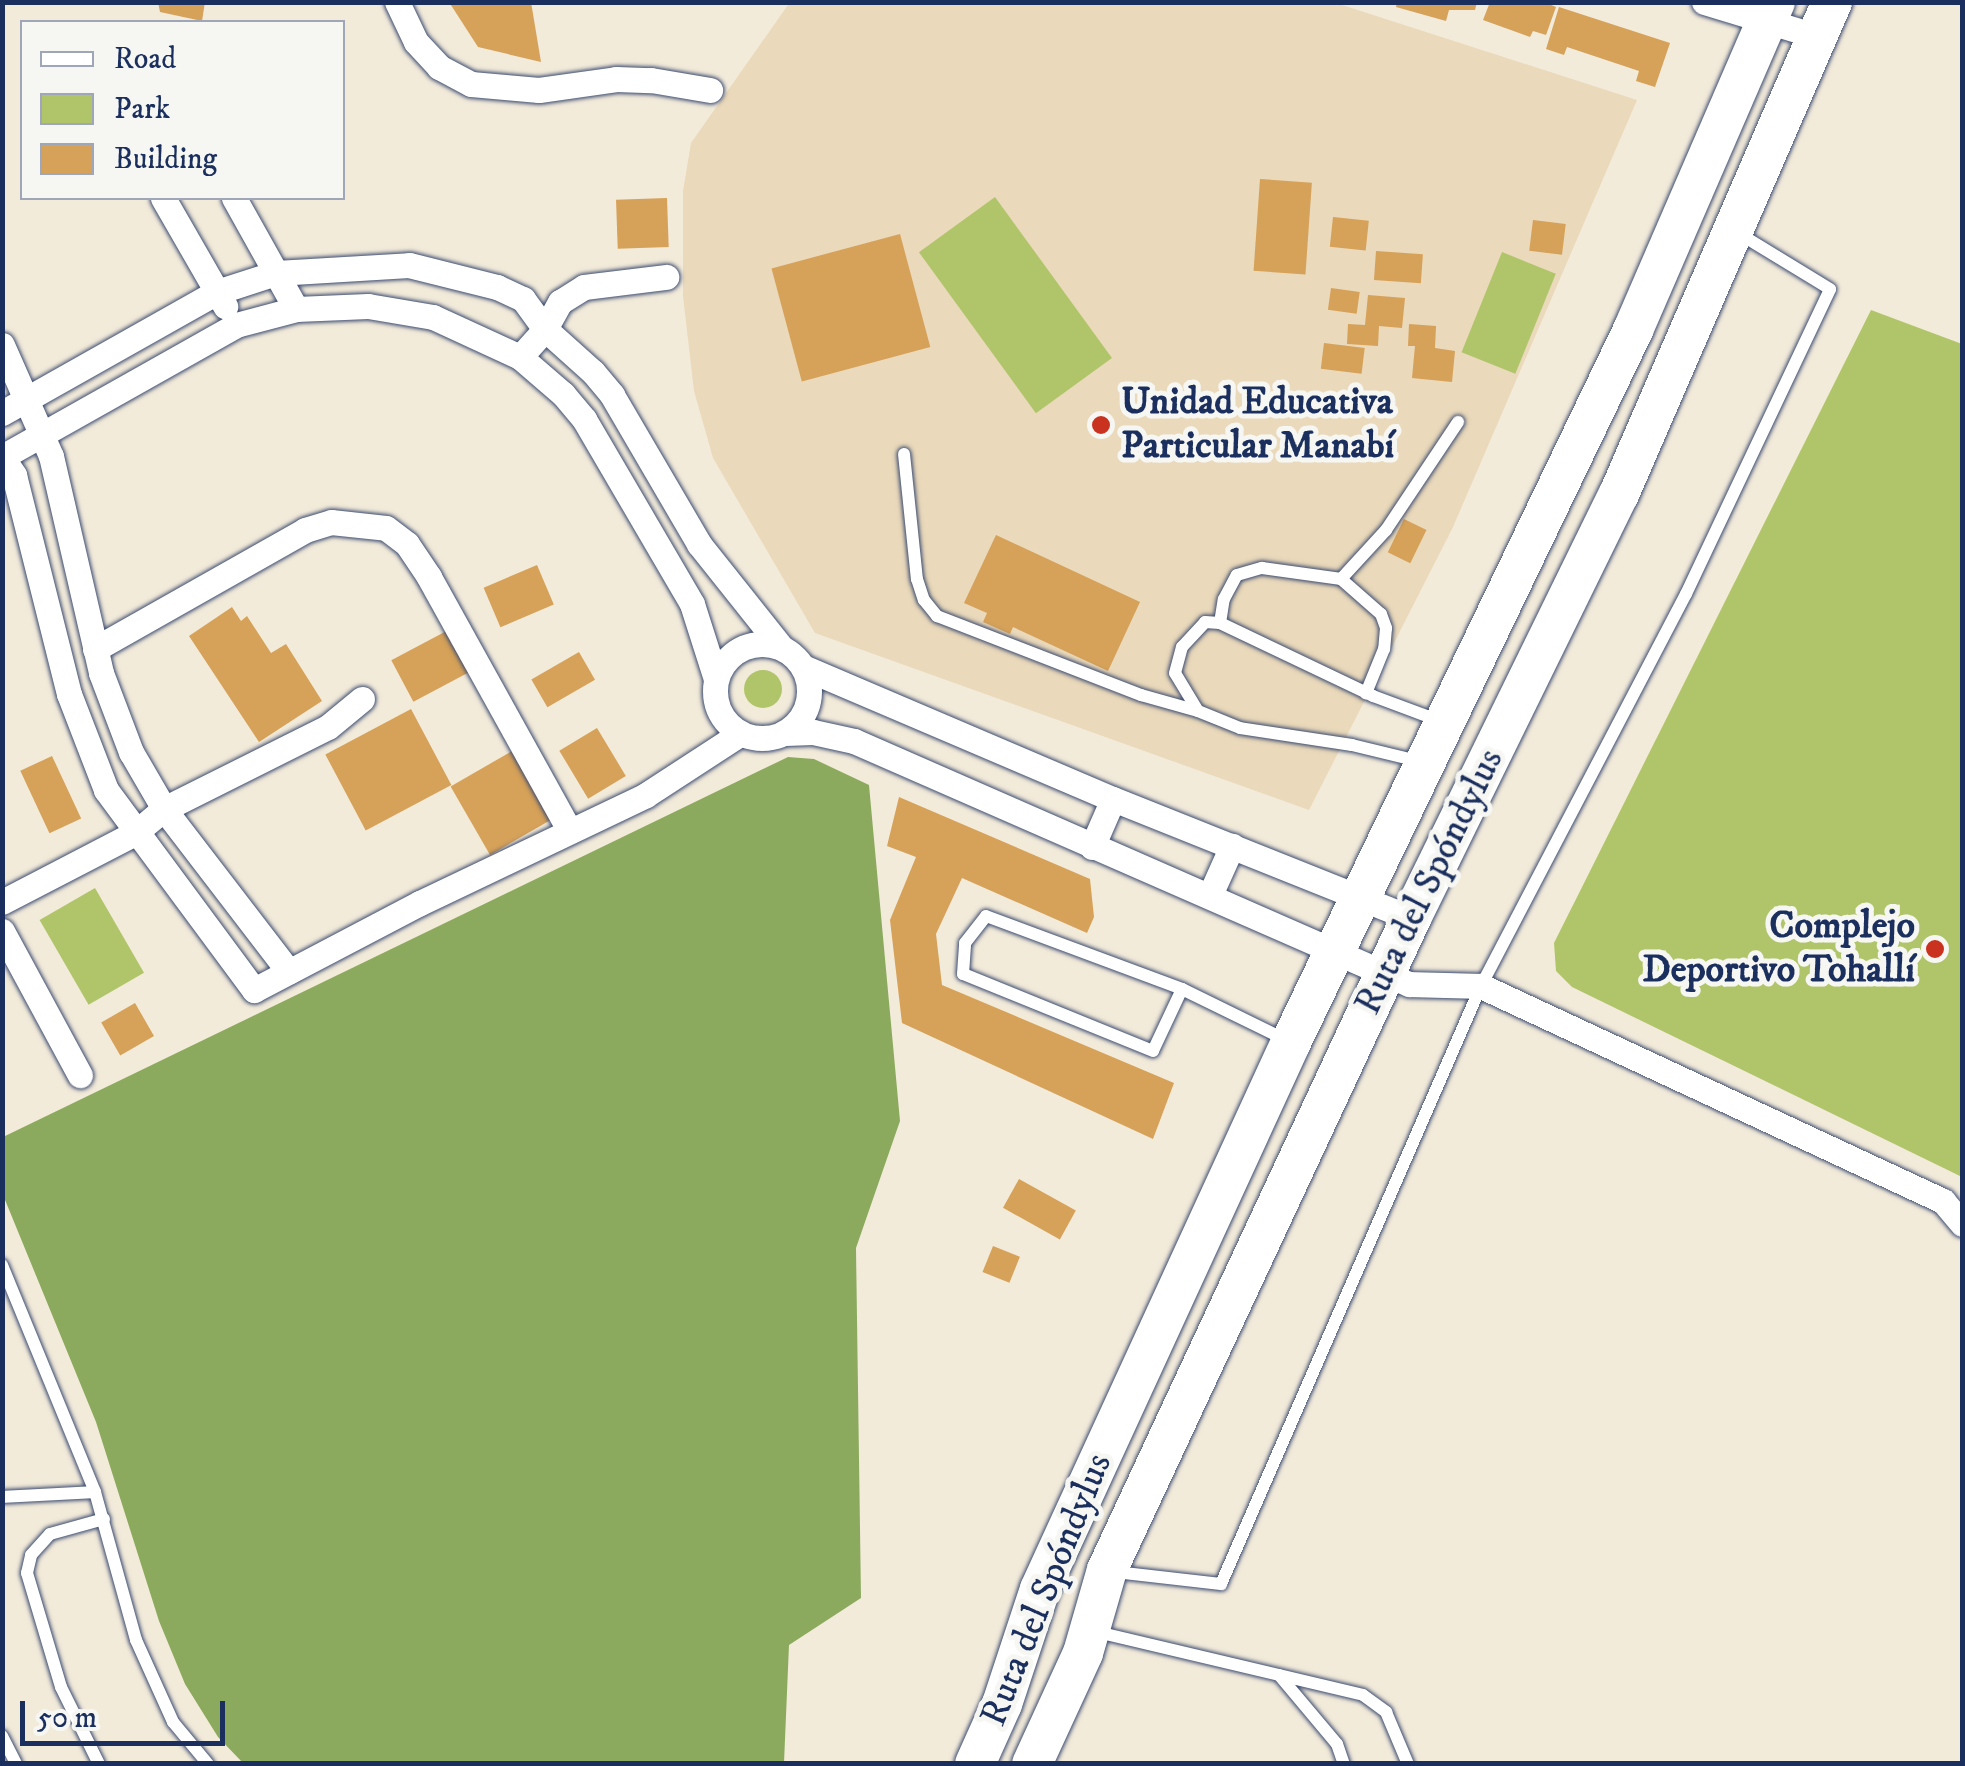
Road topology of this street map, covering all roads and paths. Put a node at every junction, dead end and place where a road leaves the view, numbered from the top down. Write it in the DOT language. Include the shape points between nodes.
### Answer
graph roads {
  1 [pos="396,2"];
  2 [pos="1704,2"];
  3 [pos="1771,11"];
  4 [pos="1824,19"];
  5 [pos="710,90"];
  6 [pos="165,200"];
  7 [pos="235,200"];
  8 [pos="1732,230"];
  9 [pos="276,272"];
  10 [pos="666,276"];
  11 [pos="217,292"];
  12 [pos="296,309"];
  13 [pos="236,325"];
  14 [pos="545,329"];
  15 [pos="2,345"];
  16 [pos="520,358"];
  17 [pos="13,408"];
  18 [pos="1458,422"];
  19 [pos="43,436"];
  20 [pos="904,454"];
  21 [pos="650,456"];
  22 [pos="2,457"];
  23 [pos="618,478"];
  24 [pos="1341,579"];
  25 [pos="1220,623"];
  26 [pos="94,644"];
  27 [pos="781,647"];
  28 [pos="58,651"];
  29 [pos="803,667"];
  30 [pos="716,679"];
  31 [pos="1366,693"];
  32 [pos="362,700"];
  33 [pos="1198,712"];
  34 [pos="1444,723"];
  35 [pos="785,732"];
  36 [pos="741,733"];
  37 [pos="1425,763"];
  38 [pos="1113,799"];
  39 [pos="164,809"];
  40 [pos="569,830"];
  41 [pos="134,833"];
  42 [pos="1232,846"];
  43 [pos="1092,847"];
  44 [pos="1210,895"];
  45 [pos="1362,896"];
  46 [pos="2,902"];
  47 [pos="1411,918"];
  48 [pos="2,931"];
  49 [pos="1336,951"];
  50 [pos="288,972"];
  51 [pos="1386,972"];
  52 [pos="1481,986"];
  53 [pos="1182,989"];
  54 [pos="1291,1042"];
  55 [pos="80,1075"];
  56 [pos="1962,1224"];
  57 [pos="2,1265"];
  58 [pos="95,1492"];
  59 [pos="2,1497"];
  60 [pos="104,1519"];
  61 [pos="1108,1570"];
  62 [pos="1088,1630"];
  63 [pos="1278,1676"];
  64 [pos="2,1736"];
  65 [pos="16,1764"];
  66 [pos="99,1764"];
  67 [pos="208,1764"];
  68 [pos="975,1764"];
  69 [pos="1032,1764"];
  70 [pos="1344,1764"];
  71 [pos="1408,1764"];
  1 -- 5 [label="street" via="416,42 439,67 471,84 540,90 616,79"];
  2 -- 3 [label="street"];
  3 -- 4 [label="street"];
  3 -- 34 [label="highway, Ruta del Spóndylus" via="1633,330"];
  4 -- 8 [label="highway, Ruta del Spóndylus"];
  6 -- 11 [label="street"];
  7 -- 9 [label="street"];
  8 -- 47 [label="highway, Ruta del Spóndylus" via="1619,494"];
  8 -- 52 [label="lane" via="1830,288 1686,594"];
  9 -- 11 [label="street"];
  9 -- 12 [label="street"];
  9 -- 14 [label="street" via="410,265 444,272 523,299"];
  10 -- 14 [label="street" via="584,287 560,302"];
  11 -- 13 [label="street"];
  11 -- 17 [label="street"];
  12 -- 13 [label="street"];
  12 -- 16 [label="street" via="368,306 433,317"];
  13 -- 19 [label="street"];
  14 -- 16 [label="street"];
  14 -- 21 [label="street" via="593,372"];
  15 -- 17 [label="street"];
  16 -- 23 [label="street" via="564,394"];
  17 -- 19 [label="street"];
  18 -- 24 [label="lane" via="1386,530"];
  19 -- 22 [label="street"];
  19 -- 26 [label="street"];
  20 -- 33 [label="lane" via="917,579 937,616"];
  21 -- 23 [label="street"];
  21 -- 27 [label="street" via="699,544"];
  22 -- 28 [label="street" via="14,475"];
  23 -- 30 [label="street" via="692,604"];
  24 -- 25 [label="lane" via="1262,568 1237,575"];
  24 -- 31 [label="lane" via="1380,614 1386,628"];
  25 -- 31 [label="lane"];
  25 -- 33 [label="lane" via="1193,630 1175,673"];
  26 -- 28 [label="street"];
  26 -- 39 [label="street" via="115,714"];
  26 -- 40 [label="street" via="305,530 331,522 386,528 429,576"];
  27 -- 29 [label="street"];
  27 -- 30 [label="street" via="734,652"];
  28 -- 41 [label="street" via="83,735"];
  29 -- 35 [label="street" via="809,696"];
  29 -- 38 [label="street"];
  30 -- 36 [label="street" via="719,710"];
  31 -- 34 [label="lane"];
  32 -- 39 [label="street" via="328,727"];
  33 -- 37 [label="lane" via="1240,728"];
  34 -- 37 [label="highway, Ruta del Spóndylus"];
  35 -- 36 [label="street" via="770,738"];
  35 -- 43 [label="street" via="854,742"];
  36 -- 40 [label="street" via="646,795"];
  37 -- 45 [label="highway, Ruta del Spóndylus"];
  38 -- 42 [label="street"];
  38 -- 43 [label="street"];
  39 -- 41 [label="street"];
  39 -- 50 [label="street"];
  40 -- 50 [label="street"];
  41 -- 46 [label="street"];
  41 -- 50 [label="street" via="254,990"];
  42 -- 44 [label="street"];
  42 -- 45 [label="street"];
  43 -- 44 [label="street"];
  44 -- 49 [label="street"];
  45 -- 47 [label="street"];
  45 -- 49 [label="highway, Ruta del Spóndylus"];
  47 -- 51 [label="highway, Ruta del Spóndylus"];
  48 -- 55 [label="street"];
  49 -- 51 [label="street"];
  49 -- 54 [label="highway, Ruta del Spóndylus"];
  51 -- 52 [label="street" via="1409,984"];
  51 -- 61 [label="highway, Ruta del Spóndylus"];
  52 -- 56 [label="street" via="1943,1202"];
  52 -- 61 [label="lane" via="1221,1584"];
  53 -- 53 [label="lane" via="986,916 965,943 963,974 1153,1051"];
  53 -- 54 [label="lane"];
  54 -- 68 [label="highway, Ruta del Spóndylus" via="1040,1589"];
  57 -- 58 [label="lane"];
  58 -- 59 [label="lane"];
  58 -- 60 [label="lane"];
  60 -- 66 [label="lane" via="50,1534 31,1555 27,1573 61,1687"];
  60 -- 67 [label="lane" via="136,1640 174,1722"];
  61 -- 62 [label="highway, Ruta del Spóndylus"];
  62 -- 63 [label="lane"];
  62 -- 69 [label="highway, Ruta del Spóndylus"];
  63 -- 70 [label="lane" via="1337,1744"];
  63 -- 71 [label="lane" via="1363,1695 1397,1728"];
  64 -- 65 [label="lane"];
}
